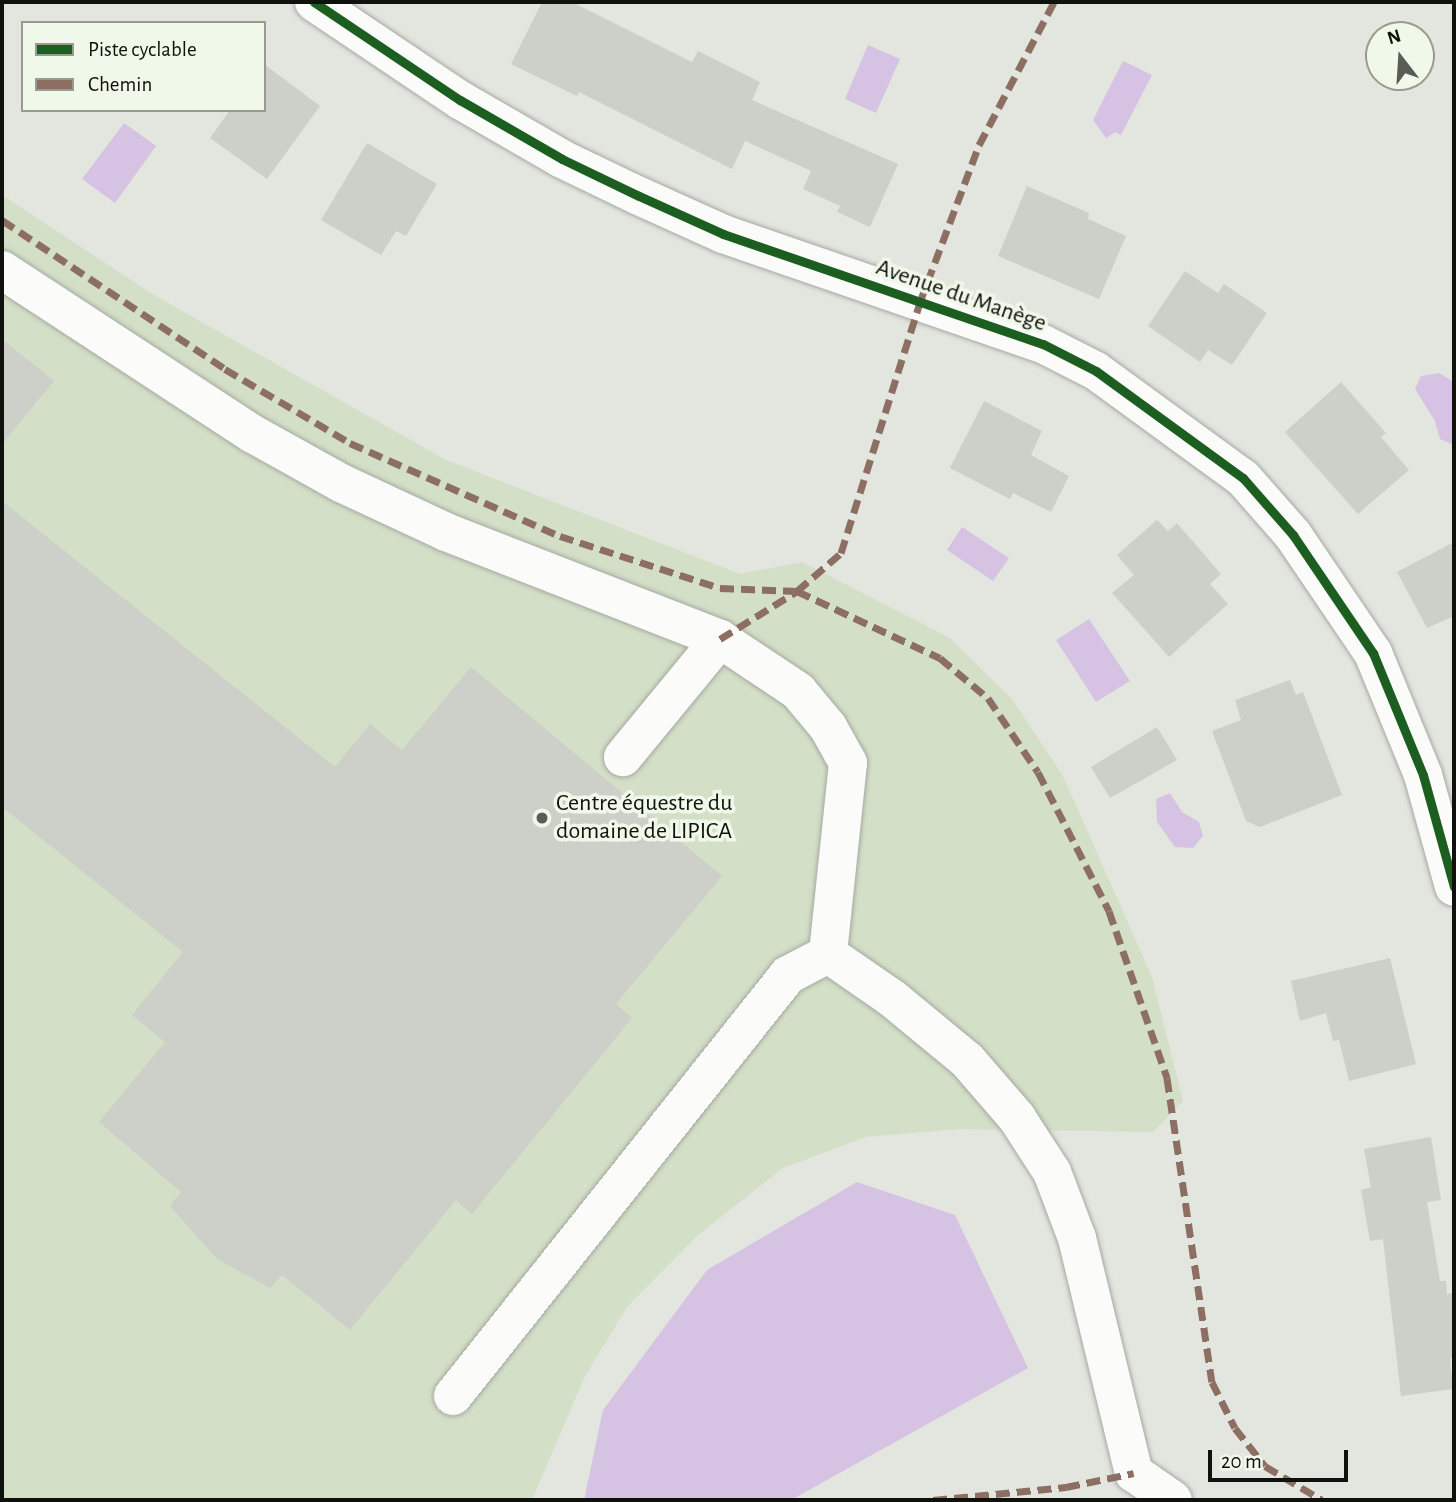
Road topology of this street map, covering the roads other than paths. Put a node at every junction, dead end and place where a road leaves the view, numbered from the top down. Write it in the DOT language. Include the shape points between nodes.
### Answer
graph roads {
  1 [pos="314,2"];
  2 [pos="2,270"];
  3 [pos="720,639"];
  4 [pos="623,757"];
  5 [pos="1454,887"];
  6 [pos="828,954"];
  7 [pos="453,1396"];
  8 [pos="1173,1500"];
  1 -- 5 [label="street, Avenue du Manège" via="460,100 562,159 639,196 723,234 1043,344 1096,371 1243,478 1307,554 1373,653 1423,775"];
  2 -- 3 [label="street" via="253,434 341,483 446,532"];
  3 -- 4 [label="street"];
  3 -- 6 [label="street" via="798,691 828,727 848,763"];
  6 -- 7 [label="street" via="788,975"];
  6 -- 8 [label="street" via="967,1060 1017,1118 1052,1172 1077,1238 1134,1473"];
}
